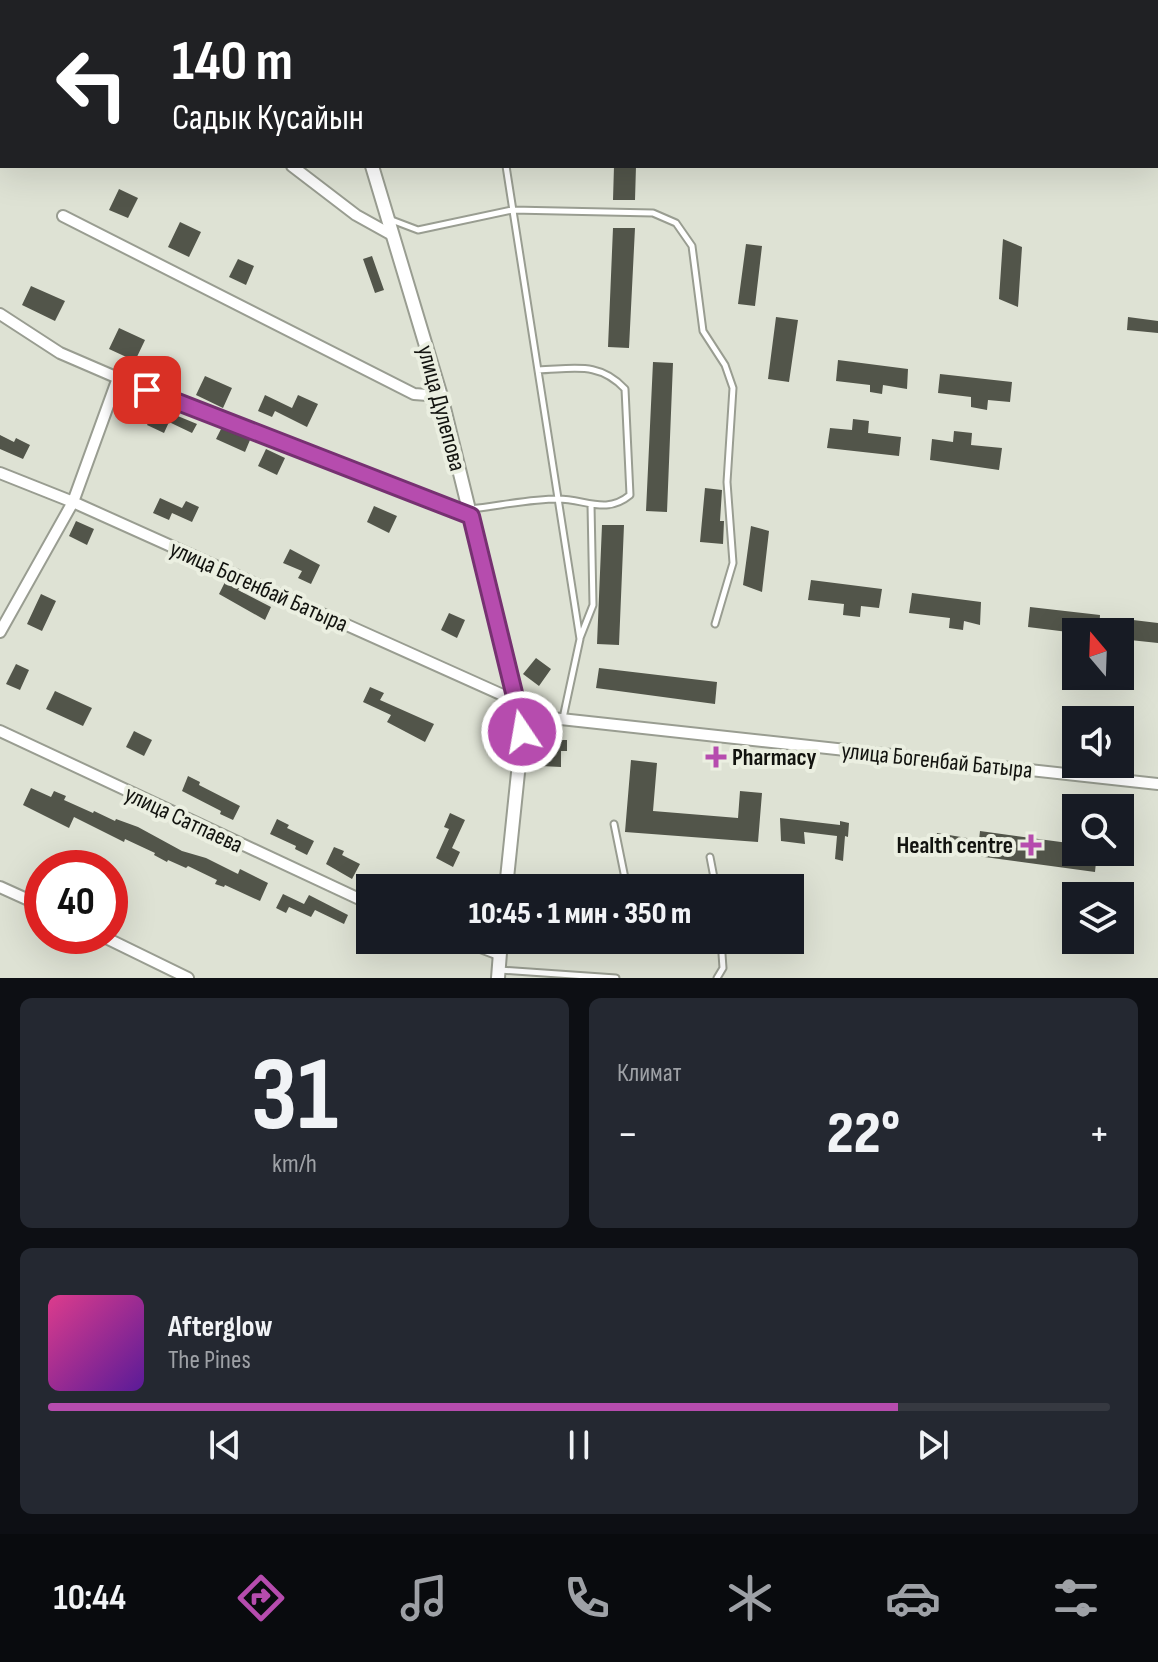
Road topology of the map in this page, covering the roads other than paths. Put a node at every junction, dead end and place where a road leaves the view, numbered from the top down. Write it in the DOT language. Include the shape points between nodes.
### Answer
graph roads {
  1 [pos="295,168"];
  2 [pos="373,168"];
  3 [pos="506,168"];
  4 [pos="512,210"];
  5 [pos="63,216"];
  6 [pos="388,219"];
  7 [pos="392,235"];
  8 [pos="0,314"];
  9 [pos="538,370"];
  10 [pos="118,378"];
  11 [pos="441,396"];
  12 [pos="0,473"];
  13 [pos="560,499"];
  14 [pos="73,502"];
  15 [pos="591,505"];
  16 [pos="470,513"];
  17 [pos="715,624"];
  18 [pos="0,632"];
  19 [pos="580,639"];
  20 [pos="516,701"];
  21 [pos="524,715"];
  22 [pos="563,718"];
  23 [pos="0,731"];
  24 [pos="1158,784"];
  25 [pos="614,824"];
  26 [pos="710,857"];
  27 [pos="507,874"];
  28 [pos="624,874"];
  29 [pos="713,874"];
  30 [pos="0,887"];
  31 [pos="356,897"];
  32 [pos="24,898"];
  33 [pos="128,949"];
  34 [pos="499,954"];
  35 [pos="722,954"];
  36 [pos="498,974"];
  37 [pos="188,978"];
  38 [pos="616,978"];
  39 [pos="717,978"];
  1 -- 7 [label="street"];
  2 -- 6 [label="street, улица Дулепова"];
  3 -- 4 [label="lane"];
  4 -- 6 [label="lane" via="418,230"];
  4 -- 9 [label="lane"];
  4 -- 17 [label="lane" via="653,213 676,223 692,246 703,331 733,388 727,482 733,563"];
  5 -- 11 [label="street" via="414,394"];
  6 -- 7 [label="street, улица Дулепова"];
  7 -- 11 [label="street, улица Дулепова"];
  8 -- 10 [label="street" via="60,353"];
  9 -- 13 [label="lane"];
  9 -- 15 [label="lane" via="595,369 613,375 625,389 630,495 620,504"];
  10 -- 14 [label="street"];
  10 -- 16 [label="street"];
  11 -- 16 [label="street, улица Дулепова"];
  12 -- 14 [label="street, улица Богенбай Батыра"];
  13 -- 15 [label="lane"];
  13 -- 16 [label="lane"];
  13 -- 19 [label="lane"];
  14 -- 18 [label="street"];
  14 -- 20 [label="street, улица Богенбай Батыра"];
  15 -- 19 [label="lane" via="593,605"];
  16 -- 20 [label="street, улица Дулепова"];
  19 -- 22 [label="lane"];
  20 -- 21 [label="street, улица Дулепова"];
  21 -- 22 [label="street, улица Богенбай Батыра"];
  21 -- 27 [label="street"];
  22 -- 24 [label="street, улица Богенбай Батыра"];
  23 -- 31 [label="street, улица Сатпаева"];
  25 -- 28 [label="lane"];
  26 -- 29 [label="lane"];
  30 -- 32 [label="street"];
  33 -- 37 [label="street"];
  34 -- 36 [label="street"];
  35 -- 39 [label="lane"];
  36 -- 38 [label="lane"];
}
